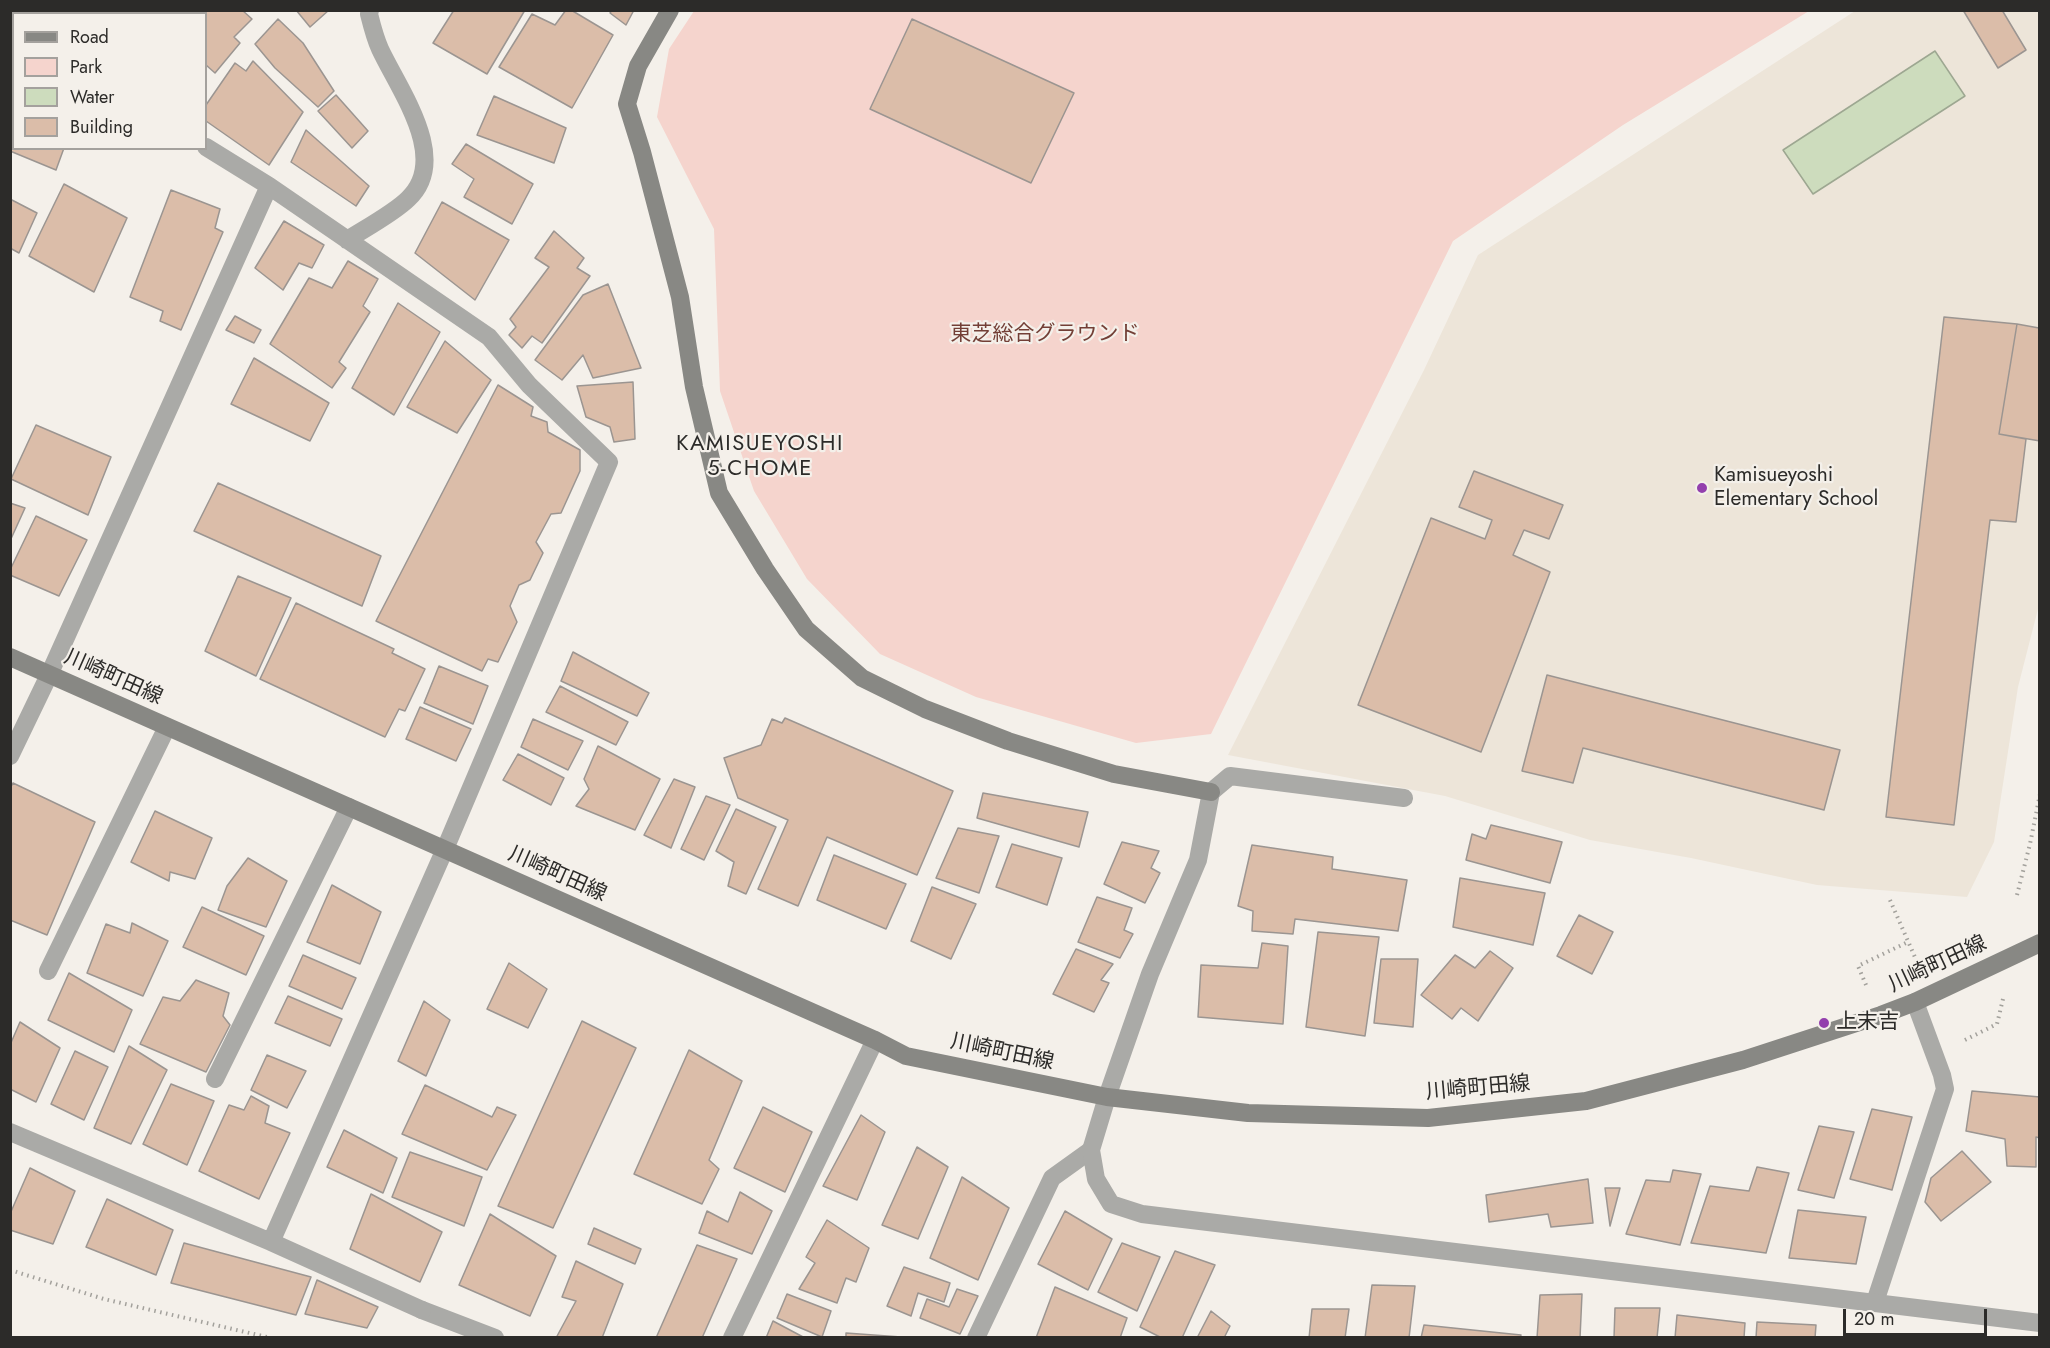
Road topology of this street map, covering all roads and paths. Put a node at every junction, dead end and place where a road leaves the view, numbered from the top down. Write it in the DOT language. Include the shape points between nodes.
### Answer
graph roads {
  1 [pos="370,10"];
  2 [pos="670,10"];
  3 [pos="207,148"];
  4 [pos="269,186"];
  5 [pos="347,240"];
  6 [pos="10,657"];
  7 [pos="49,675"];
  8 [pos="167,727"];
  9 [pos="10,756"];
  10 [pos="1211,792"];
  11 [pos="2040,794"];
  12 [pos="1404,798"];
  13 [pos="349,807"];
  14 [pos="445,849"];
  15 [pos="2017,895"];
  16 [pos="1890,900"];
  17 [pos="2040,943"];
  18 [pos="1858,966"];
  19 [pos="48,971"];
  20 [pos="1915,1002"];
  21 [pos="1997,1024"];
  22 [pos="875,1040"];
  23 [pos="1962,1042"];
  24 [pos="215,1079"];
  25 [pos="1107,1097"];
  26 [pos="10,1132"];
  27 [pos="1091,1150"];
  28 [pos="271,1242"];
  29 [pos="10,1270"];
  30 [pos="1875,1302"];
  31 [pos="2040,1323"];
  32 [pos="271,1338"];
  33 [pos="495,1338"];
  34 [pos="732,1338"];
  35 [pos="976,1338"];
  1 -- 5 [label="street" via="378,46 421,133 426,161 421,182 408,199"];
  2 -- 10 [label="main road" via="638,66 627,104 680,297 694,387 719,493 806,629 862,678 925,709 1008,741 1114,774"];
  3 -- 4 [label="street"];
  4 -- 5 [label="street"];
  4 -- 7 [label="street"];
  5 -- 14 [label="street" via="489,337 529,385 609,462"];
  6 -- 7 [label="main road, 川崎町田線"];
  7 -- 8 [label="main road, 川崎町田線"];
  7 -- 9 [label="street"];
  8 -- 13 [label="main road, 川崎町田線"];
  8 -- 19 [label="street"];
  10 -- 12 [label="street" via="1230,776"];
  10 -- 25 [label="street" via="1198,860 1150,974"];
  11 -- 15 [label="path"];
  13 -- 14 [label="main road, 川崎町田線"];
  13 -- 24 [label="street"];
  14 -- 22 [label="main road, 川崎町田線"];
  14 -- 28 [label="street"];
  16 -- 18 [label="path" via="1908,942"];
  17 -- 20 [label="main road, 川崎町田線"];
  20 -- 25 [label="main road, 川崎町田線" via="1743,1060 1586,1101 1428,1118 1248,1113"];
  20 -- 30 [label="street" via="1945,1089"];
  21 -- 23 [label="path"];
  22 -- 25 [label="main road, 川崎町田線" via="906,1056"];
  22 -- 34 [label="street"];
  25 -- 27 [label="street"];
  26 -- 28 [label="street"];
  27 -- 30 [label="street" via="1096,1179 1110,1204 1142,1214"];
  27 -- 35 [label="street" via="1052,1178"];
  28 -- 33 [label="street" via="422,1310"];
  29 -- 32 [label="path" via="104,1299"];
  30 -- 31 [label="street"];
}
